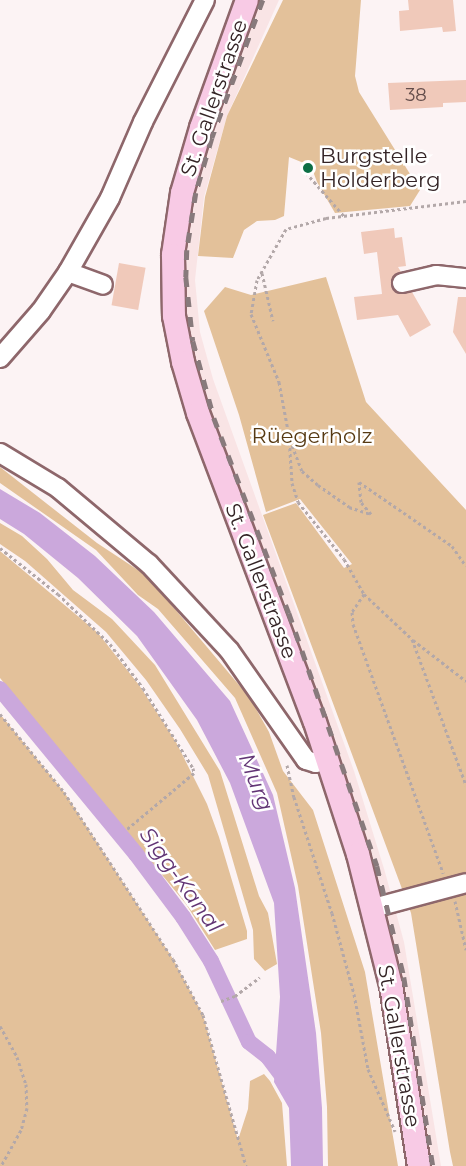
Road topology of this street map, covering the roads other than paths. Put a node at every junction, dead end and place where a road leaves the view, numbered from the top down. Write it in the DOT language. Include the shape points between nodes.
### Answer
graph roads {
  1 [pos="205,0"];
  2 [pos="248,0"];
  3 [pos="68,272"];
  4 [pos="466,278"];
  5 [pos="402,283"];
  6 [pos="103,285"];
  7 [pos="0,358"];
  8 [pos="0,453"];
  9 [pos="329,760"];
  10 [pos="458,886"];
  11 [pos="374,908"];
  12 [pos="419,1166"];
  1 -- 3 [label="lane" via="143,122 110,198"];
  2 -- 9 [label="main road, St. Gallerstrasse" via="201,128 182,193 172,263 174,316 198,413"];
  3 -- 6 [label="lane"];
  3 -- 7 [label="lane" via="41,311"];
  4 -- 5 [label="lane" via="436,275"];
  8 -- 9 [label="lane" via="58,488 149,564 229,650 306,760"];
  9 -- 11 [label="main road, St. Gallerstrasse"];
  10 -- 11 [label="lane"];
  11 -- 12 [label="main road, St. Gallerstrasse"];
}
